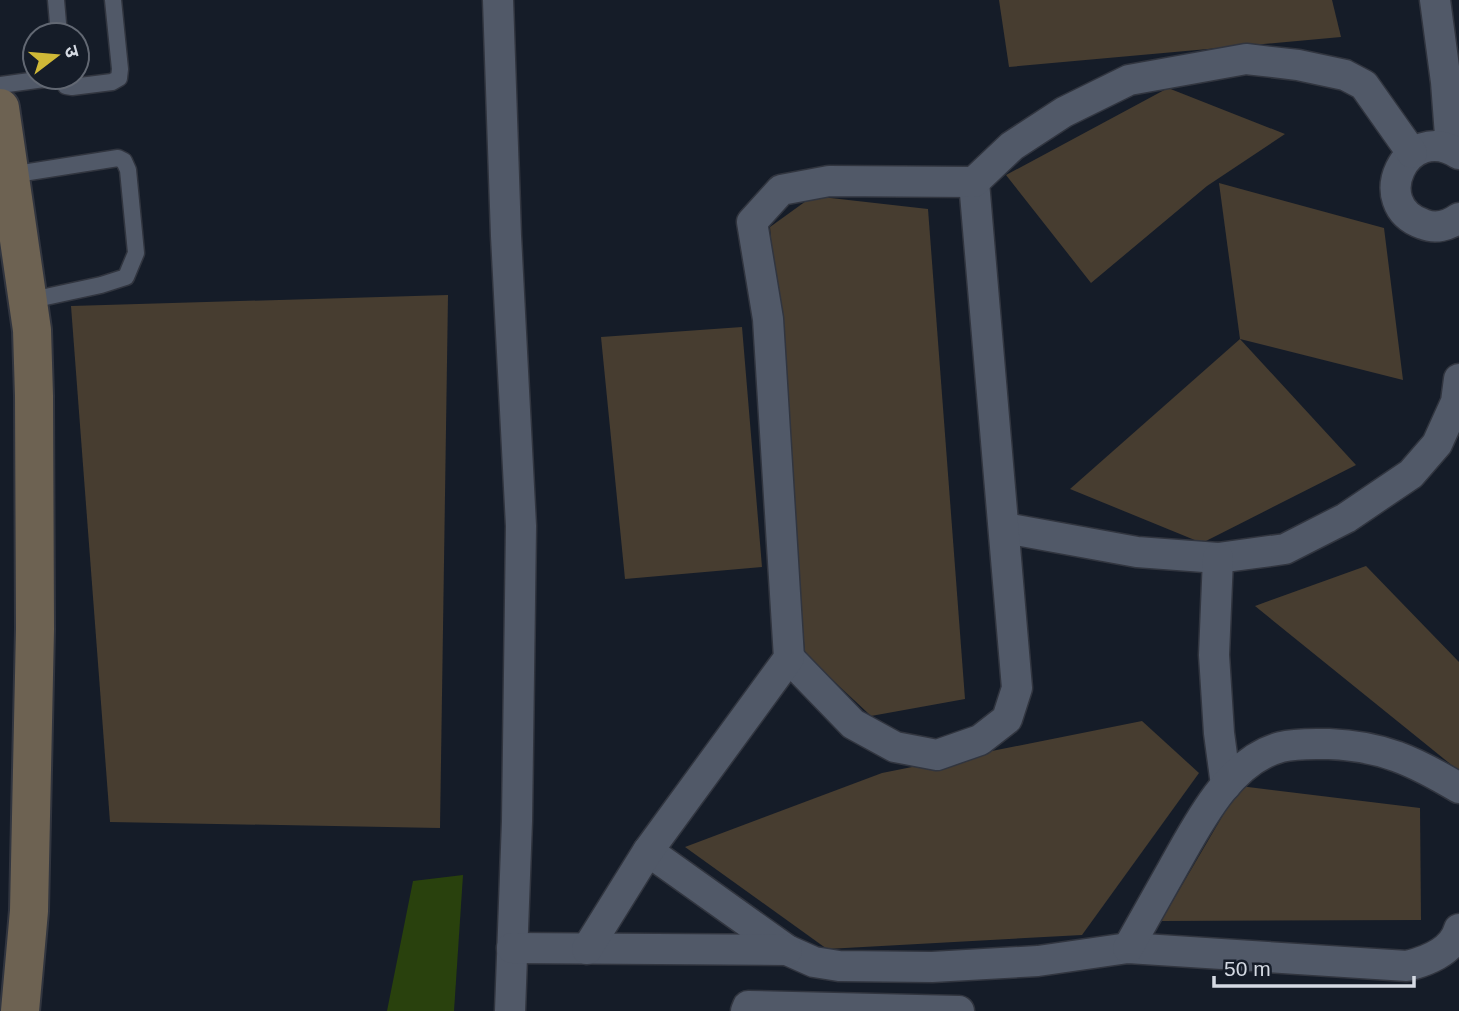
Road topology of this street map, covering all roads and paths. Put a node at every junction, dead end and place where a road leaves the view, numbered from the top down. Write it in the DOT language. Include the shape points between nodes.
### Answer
graph roads {
  1 [pos="55,0"];
  2 [pos="113,0"];
  3 [pos="498,0"];
  4 [pos="1435,0"];
  5 [pos="57,21"];
  6 [pos="21,82"];
  7 [pos="1453,82"];
  8 [pos="0,85"];
  9 [pos="91,85"];
  10 [pos="0,108"];
  11 [pos="1455,152"];
  12 [pos="1412,153"];
  13 [pos="10,175"];
  14 [pos="974,182"];
  15 [pos="1459,218"];
  16 [pos="27,301"];
  17 [pos="1459,379"];
  18 [pos="1005,528"];
  19 [pos="1218,558"];
  20 [pos="789,657"];
  21 [pos="1226,785"];
  22 [pos="1459,788"];
  23 [pos="648,851"];
  24 [pos="1453,944"];
  25 [pos="512,948"];
  26 [pos="1128,948"];
  27 [pos="587,949"];
  28 [pos="787,950"];
  29 [pos="20,1011"];
  30 [pos="510,1011"];
  31 [pos="746,1011"];
  32 [pos="959,1011"];
  1 -- 5 [label="lane"];
  2 -- 9 [label="lane" via="119,78"];
  3 -- 25 [label="street" via="521,526"];
  4 -- 7 [label="street"];
  6 -- 8 [label="lane"];
  7 -- 11 [label="street"];
  10 -- 13 [label="street"];
  11 -- 12 [label="street" via="1437,146"];
  12 -- 14 [label="street" via="1364,85 1345,75 1246,58 1129,80 1064,112 1012,146"];
  12 -- 15 [label="street" via="1402,162 1395,188 1404,212 1427,226"];
  13 -- 16 [label="street"];
  13 -- 16 [label="lane" via="118,158 128,170 136,253 127,277"];
  14 -- 18 [label="street"];
  14 -- 20 [label="street" via="829,181 781,190 752,222 768,319"];
  16 -- 29 [label="street" via="34,396 35,629 29,911"];
  17 -- 19 [label="street" via="1456,402 1437,444 1410,474 1346,519 1285,549"];
  18 -- 19 [label="street" via="1137,552"];
  18 -- 20 [label="street" via="1017,688 1007,719 980,740 937,755 895,747 853,724"];
  19 -- 21 [label="street" via="1214,655"];
  20 -- 23 [label="street"];
  21 -- 22 [label="street" via="1251,761 1280,747 1311,744 1389,752"];
  21 -- 26 [label="street" via="1206,811"];
  23 -- 27 [label="street"];
  23 -- 28 [label="street"];
  24 -- 26 [label="street" via="1408,967"];
  25 -- 27 [label="street"];
  25 -- 30 [label="street"];
  26 -- 28 [label="street" via="1038,961 932,967 839,966 814,962"];
  27 -- 28 [label="street"];
  31 -- 32 [label="street" via="748,1006"];
}
